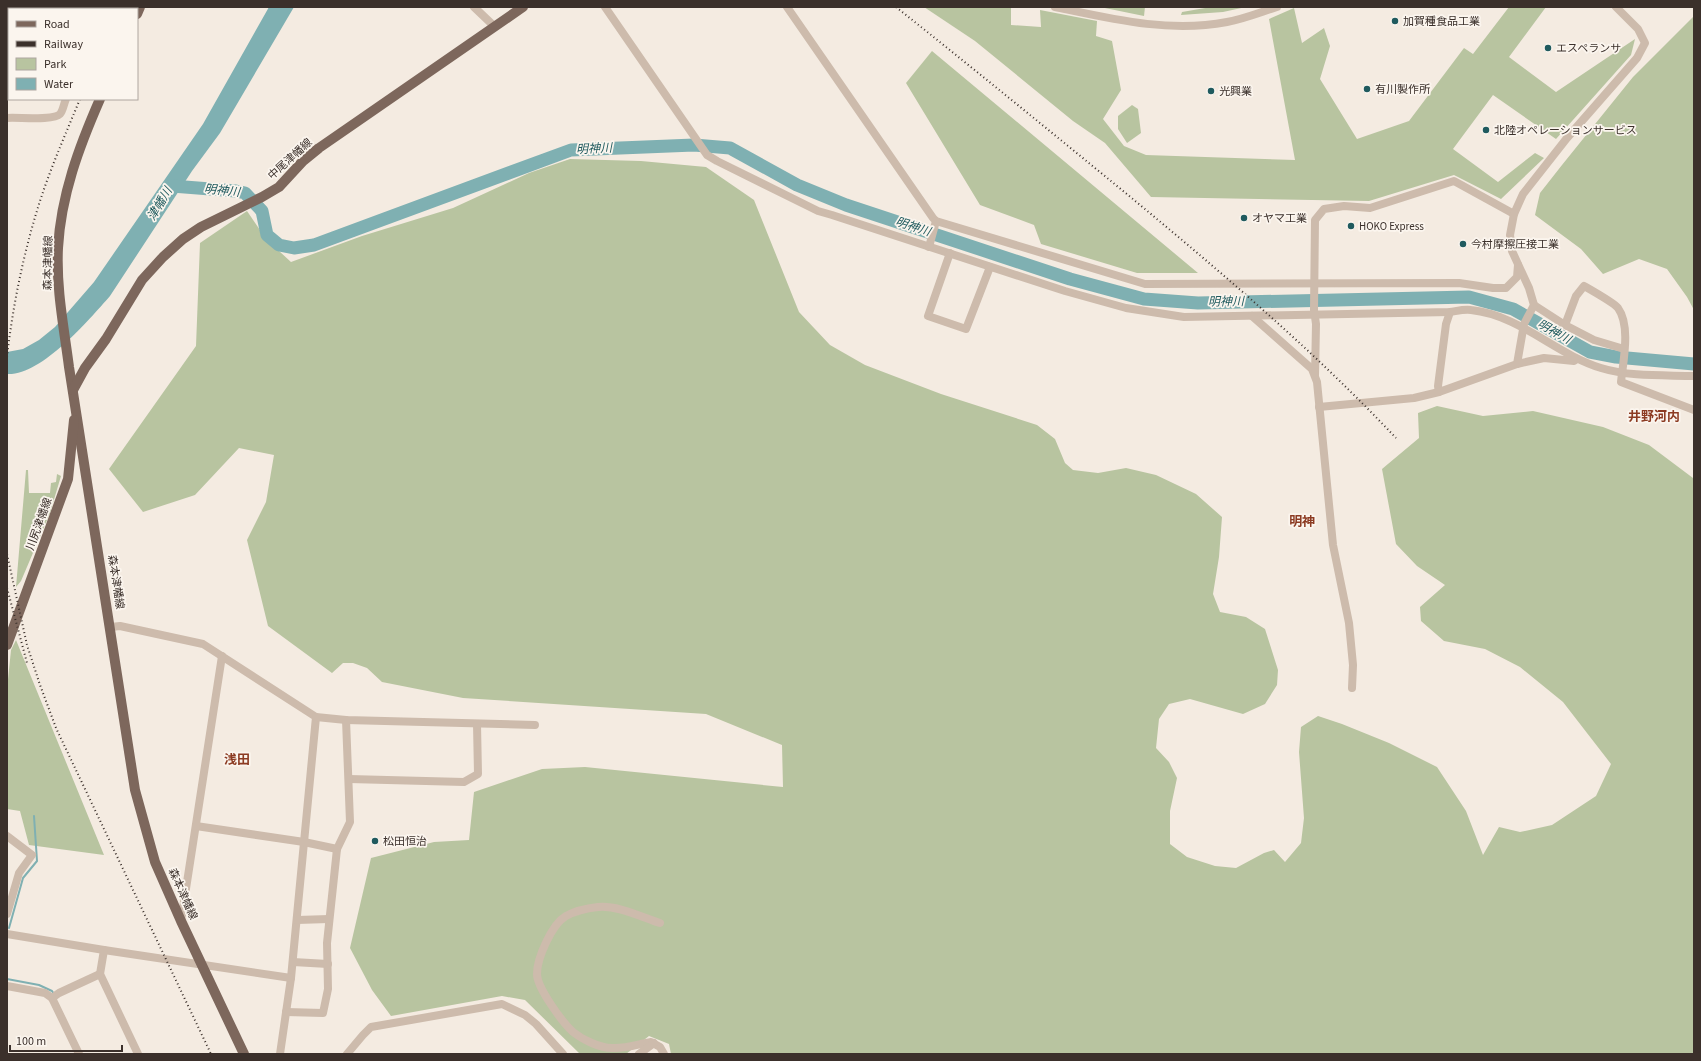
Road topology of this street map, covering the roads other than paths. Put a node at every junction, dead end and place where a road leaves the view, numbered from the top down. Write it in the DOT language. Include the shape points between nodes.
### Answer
graph roads {
  1 [pos="474,7"];
  2 [pos="522,7"];
  3 [pos="604,7"];
  4 [pos="787,7"];
  5 [pos="1055,7"];
  6 [pos="1277,7"];
  7 [pos="1616,7"];
  8 [pos="495,27"];
  9 [pos="66,100"];
  10 [pos="100,100"];
  11 [pos="7,118"];
  12 [pos="1514,214"];
  13 [pos="936,224"];
  14 [pos="930,245"];
  15 [pos="950,253"];
  16 [pos="1518,265"];
  17 [pos="990,267"];
  18 [pos="1314,288"];
  19 [pos="1534,306"];
  20 [pos="1314,312"];
  21 [pos="1450,312"];
  22 [pos="1252,316"];
  23 [pos="1565,325"];
  24 [pos="1523,326"];
  25 [pos="1624,350"];
  26 [pos="1578,358"];
  27 [pos="1517,364"];
  28 [pos="1622,370"];
  29 [pos="1315,376"];
  30 [pos="1694,376"];
  31 [pos="73,390"];
  32 [pos="1439,392"];
  33 [pos="75,407"];
  34 [pos="1319,407"];
  35 [pos="1694,410"];
  36 [pos="111,627"];
  37 [pos="7,645"];
  38 [pos="222,656"];
  39 [pos="1352,688"];
  40 [pos="316,717"];
  41 [pos="346,720"];
  42 [pos="478,724"];
  43 [pos="535,725"];
  44 [pos="349,779"];
  45 [pos="196,826"];
  46 [pos="7,836"];
  47 [pos="304,842"];
  48 [pos="337,849"];
  49 [pos="7,914"];
  50 [pos="329,919"];
  51 [pos="297,920"];
  52 [pos="181,922"];
  53 [pos="660,923"];
  54 [pos="7,934"];
  55 [pos="104,950"];
  56 [pos="293,962"];
  57 [pos="201,964"];
  58 [pos="328,964"];
  59 [pos="100,974"];
  60 [pos="291,978"];
  61 [pos="7,986"];
  62 [pos="54,996"];
  63 [pos="286,1012"];
  64 [pos="654,1043"];
  65 [pos="79,1054"];
  66 [pos="138,1054"];
  67 [pos="244,1054"];
  68 [pos="280,1054"];
  69 [pos="348,1054"];
  70 [pos="563,1054"];
  71 [pos="639,1054"];
  72 [pos="664,1054"];
  1 -- 8 [label="street"];
  2 -- 8 [label="main road, 中尾津幡線"];
  3 -- 14 [label="street" via="707,155 818,210"];
  4 -- 13 [label="street"];
  5 -- 6 [label="street" via="1153,26 1192,26 1228,22"];
  7 -- 12 [label="street" via="1638,29 1645,43 1637,58 1523,194"];
  8 -- 31 [label="main road, 中尾津幡線" via="319,148 279,187 183,239 142,280"];
  9 -- 11 [label="street" via="60,113 52,118"];
  10 -- 31 [label="main road, 森本津幡線" via="72,171 64,201 58,248 60,301"];
  12 -- 16 [label="street" via="1510,236 1512,251"];
  12 -- 18 [label="street" via="1454,180 1370,208 1344,206 1324,209 1315,220"];
  13 -- 14 [label="street"];
  13 -- 18 [label="street" via="1145,284"];
  14 -- 15 [label="street"];
  15 -- 17 [label="street"];
  15 -- 17 [label="street" via="928,316 966,329"];
  16 -- 18 [label="street" via="1517,277 1506,288 1459,283"];
  16 -- 19 [label="street"];
  17 -- 22 [label="street" via="1126,308 1184,317"];
  18 -- 20 [label="street"];
  19 -- 23 [label="street"];
  19 -- 24 [label="street"];
  20 -- 21 [label="street"];
  20 -- 22 [label="street"];
  20 -- 29 [label="street"];
  21 -- 24 [label="street" via="1470,310 1493,314"];
  21 -- 32 [label="street" via="1446,324"];
  22 -- 29 [label="street" via="1312,369"];
  23 -- 25 [label="street" via="1594,340"];
  23 -- 25 [label="street" via="1576,296 1584,286 1618,308 1625,325"];
  24 -- 26 [label="street"];
  24 -- 27 [label="street"];
  25 -- 28 [label="street"];
  26 -- 27 [label="street" via="1574,361 1544,358"];
  26 -- 28 [label="street" via="1600,368"];
  27 -- 32 [label="street"];
  28 -- 30 [label="street"];
  28 -- 35 [label="street" via="1621,382"];
  29 -- 34 [label="street"];
  31 -- 33 [label="main road, 森本津幡線"];
  32 -- 34 [label="street" via="1414,398"];
  33 -- 36 [label="main road, 森本津幡線"];
  33 -- 37 [label="main road, 川尻津幡線" via="68,479"];
  34 -- 39 [label="street" via="1333,545 1349,623 1353,665"];
  36 -- 38 [label="street" via="120,626 203,644"];
  36 -- 52 [label="main road, 森本津幡線" via="135,790 155,862"];
  38 -- 40 [label="street"];
  38 -- 45 [label="street"];
  40 -- 41 [label="street"];
  40 -- 47 [label="street"];
  41 -- 42 [label="street"];
  41 -- 44 [label="street"];
  42 -- 43 [label="street"];
  42 -- 44 [label="street" via="478,774 464,782"];
  44 -- 48 [label="street" via="350,822"];
  45 -- 47 [label="street"];
  45 -- 52 [label="street"];
  46 -- 49 [label="street" via="32,855 19,873"];
  47 -- 48 [label="street"];
  47 -- 51 [label="street"];
  48 -- 50 [label="street"];
  50 -- 51 [label="street"];
  50 -- 58 [label="street"];
  51 -- 56 [label="street"];
  52 -- 57 [label="main road, 森本津幡線"];
  53 -- 64 [label="street" via="613,908 599,907 566,916 547,941 540,957 537,975 540,988 574,1033 590,1042 612,1048"];
  54 -- 55 [label="street"];
  55 -- 57 [label="street"];
  55 -- 59 [label="street"];
  56 -- 58 [label="street"];
  56 -- 60 [label="street"];
  57 -- 60 [label="street"];
  57 -- 67 [label="main road, 森本津幡線"];
  58 -- 63 [label="street" via="328,989 323,1013"];
  59 -- 62 [label="street"];
  59 -- 66 [label="street"];
  60 -- 63 [label="street"];
  61 -- 62 [label="street"];
  62 -- 65 [label="street"];
  63 -- 68 [label="street"];
  64 -- 71 [label="street"];
  64 -- 72 [label="street"];
  69 -- 70 [label="street" via="371,1027 502,1004 525,1015 536,1024"];
}
